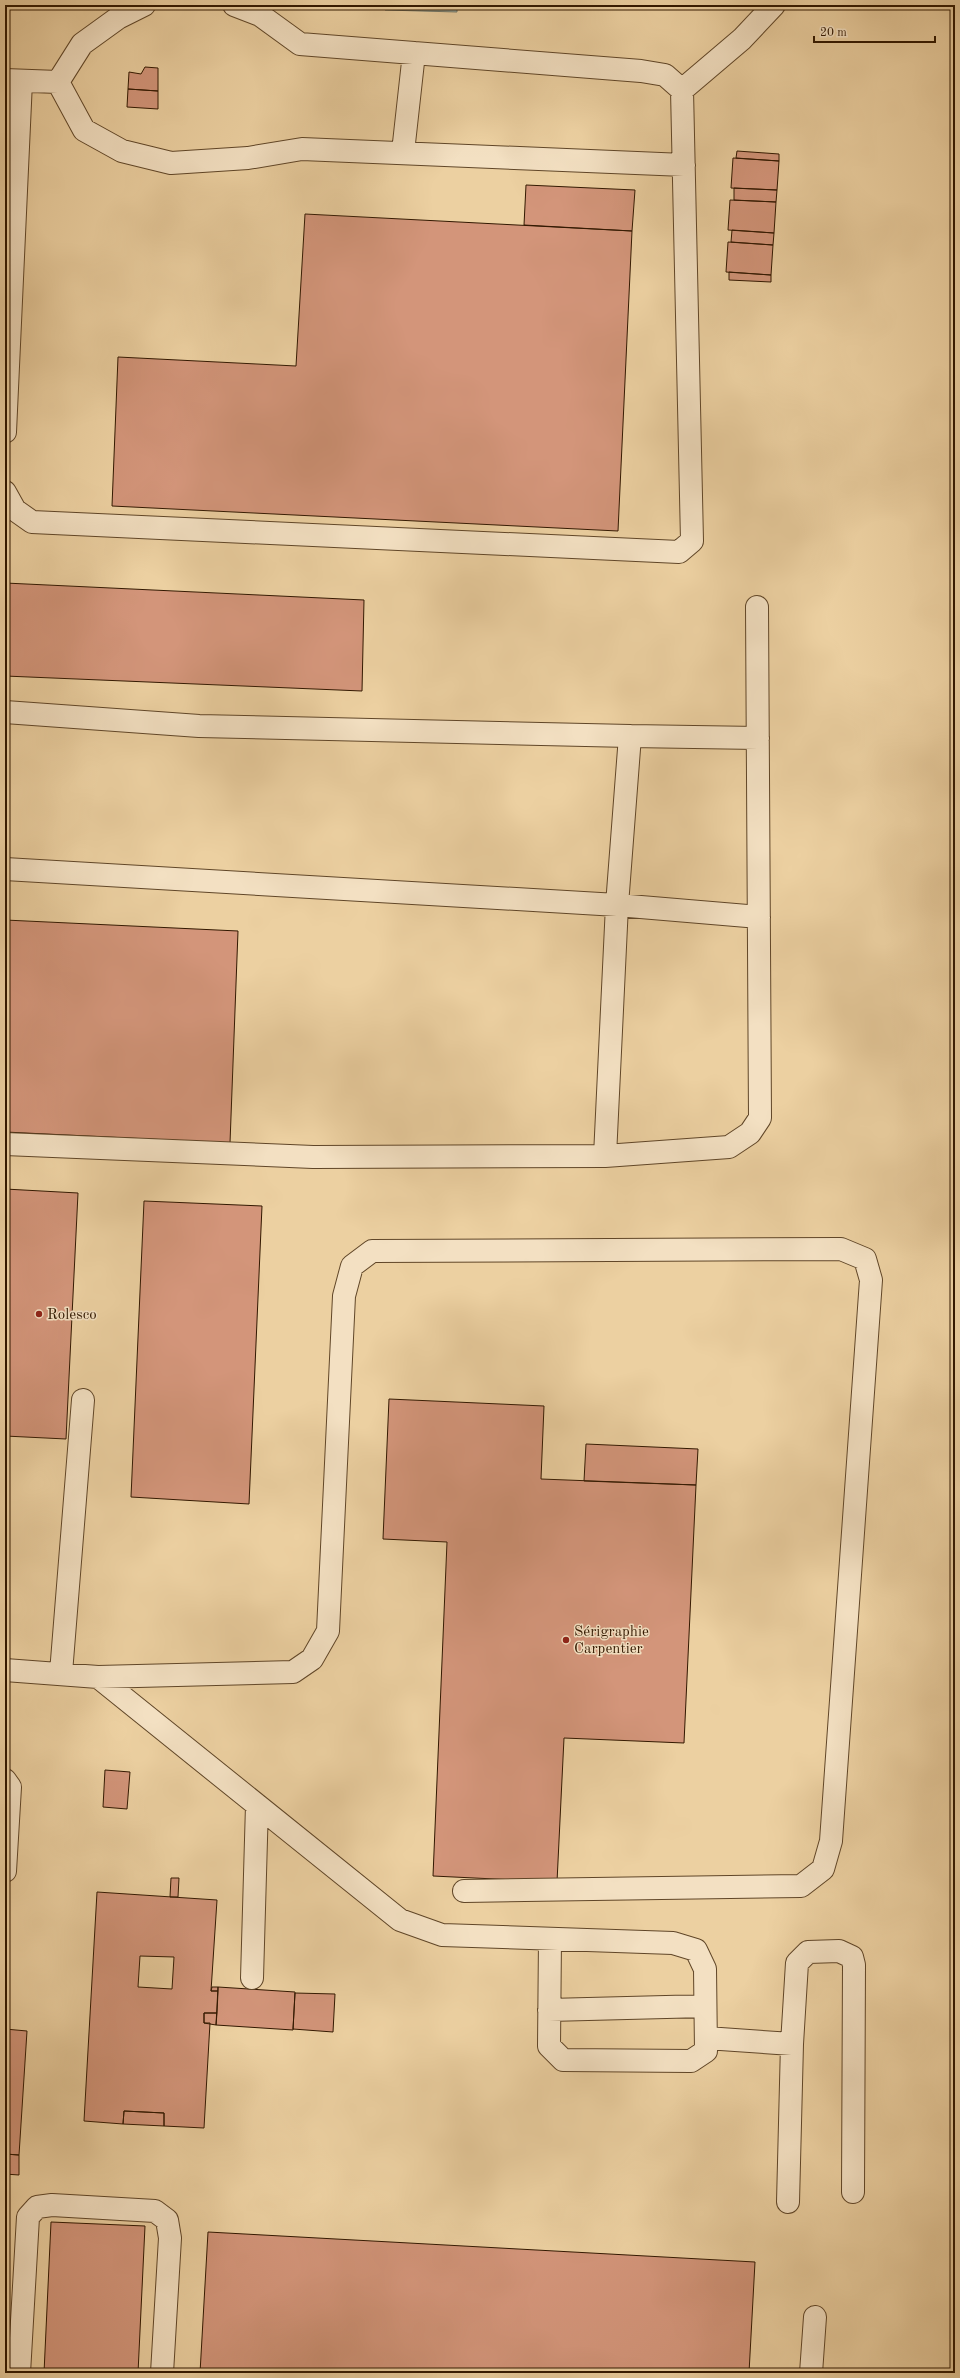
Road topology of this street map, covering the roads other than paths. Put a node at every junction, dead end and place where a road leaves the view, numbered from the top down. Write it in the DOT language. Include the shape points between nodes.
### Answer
graph roads {
  1 [pos="144,5"];
  2 [pos="234,5"];
  3 [pos="774,5"];
  4 [pos="414,53"];
  5 [pos="13,81"];
  6 [pos="58,82"];
  7 [pos="682,90"];
  8 [pos="403,152"];
  9 [pos="684,165"];
  10 [pos="5,432"];
  11 [pos="5,492"];
  12 [pos="757,607"];
  13 [pos="5,712"];
  14 [pos="630,736"];
  15 [pos="758,738"];
  16 [pos="5,869"];
  17 [pos="617,905"];
  18 [pos="759,917"];
  19 [pos="5,1144"];
  20 [pos="605,1156"];
  21 [pos="83,1400"];
  22 [pos="5,1670"];
  23 [pos="61,1673"];
  24 [pos="98,1677"];
  25 [pos="5,1780"];
  26 [pos="257,1805"];
  27 [pos="5,1871"];
  28 [pos="464,1891"];
  29 [pos="550,1939"];
  30 [pos="252,1978"];
  31 [pos="705,2006"];
  32 [pos="549,2010"];
  33 [pos="706,2038"];
  34 [pos="792,2044"];
  35 [pos="853,2192"];
  36 [pos="788,2202"];
  37 [pos="815,2317"];
  38 [pos="19,2373"];
  39 [pos="162,2373"];
  40 [pos="812,2373"];
  1 -- 6 [label="lane" via="118,18 82,44"];
  2 -- 4 [label="lane" via="260,14 300,44"];
  3 -- 7 [label="lane" via="742,39"];
  4 -- 7 [label="lane" via="642,71 665,75"];
  4 -- 8 [label="lane"];
  5 -- 6 [label="lane"];
  5 -- 10 [label="lane"];
  6 -- 8 [label="lane" via="84,130 122,151 171,163 248,158 302,149"];
  7 -- 9 [label="lane"];
  8 -- 9 [label="lane"];
  9 -- 11 [label="lane" via="692,541 679,552 32,522 15,510"];
  12 -- 15 [label="lane"];
  13 -- 14 [label="lane" via="199,726"];
  14 -- 15 [label="lane"];
  14 -- 17 [label="lane"];
  15 -- 18 [label="lane"];
  16 -- 17 [label="lane"];
  17 -- 18 [label="lane"];
  17 -- 20 [label="lane"];
  18 -- 20 [label="lane" via="760,1118 750,1133 729,1147"];
  19 -- 20 [label="lane" via="313,1157"];
  21 -- 23 [label="lane"];
  22 -- 23 [label="lane"];
  23 -- 24 [label="lane"];
  24 -- 26 [label="lane"];
  24 -- 28 [label="lane" via="293,1672 312,1659 328,1631 344,1296 352,1266 372,1251 841,1249 865,1258 870,1288 831,1841 823,1869 801,1886"];
  25 -- 27 [label="lane" via="10,1787"];
  26 -- 29 [label="lane" via="400,1920 442,1935"];
  26 -- 30 [label="lane"];
  29 -- 31 [label="lane" via="673,1943 696,1950 704,1969"];
  29 -- 32 [label="lane"];
  31 -- 32 [label="lane"];
  31 -- 33 [label="lane"];
  32 -- 33 [label="lane" via="549,2046 563,2060 691,2061 706,2051"];
  33 -- 34 [label="lane"];
  34 -- 35 [label="lane" via="797,1963 808,1952 838,1951 852,1957"];
  34 -- 36 [label="lane"];
  37 -- 40 [label="lane"];
  38 -- 39 [label="lane" via="28,2217 38,2207 52,2206 154,2211 167,2220 170,2238"];
}
